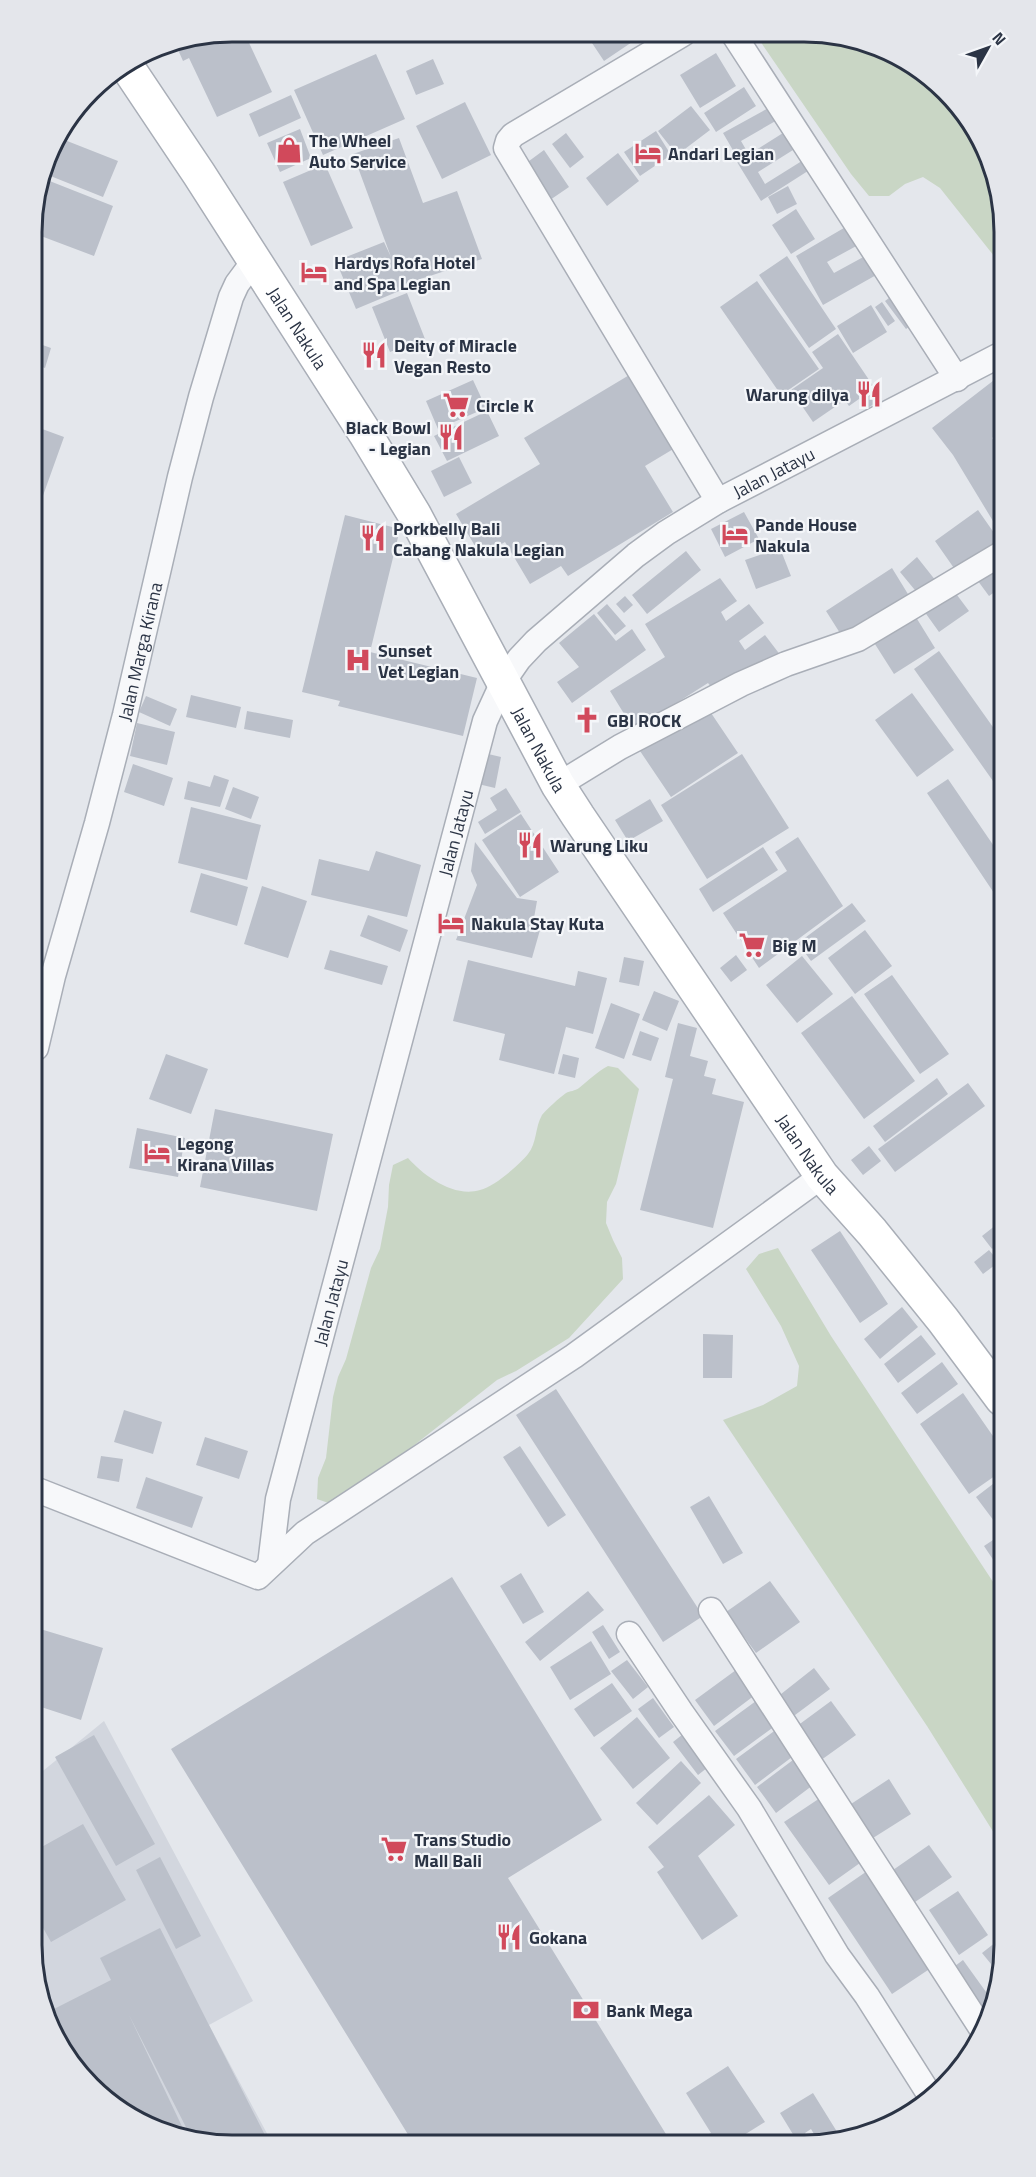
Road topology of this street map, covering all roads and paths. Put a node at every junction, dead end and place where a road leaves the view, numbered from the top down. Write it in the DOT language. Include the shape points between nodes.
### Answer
graph roads {
  1 [pos="670,42"];
  2 [pos="739,42"];
  3 [pos="131,72"];
  4 [pos="254,261"];
  5 [pos="994,358"];
  6 [pos="957,379"];
  7 [pos="718,501"];
  8 [pos="994,558"];
  9 [pos="503,681"];
  10 [pos="558,785"];
  11 [pos="42,1023"];
  12 [pos="822,1176"];
  13 [pos="994,1386"];
  14 [pos="42,1492"];
  15 [pos="270,1565"];
  16 [pos="711,1610"];
  17 [pos="629,1634"];
  18 [pos="977,2022"];
  19 [pos="926,2090"];
  1 -- 7 [label="street" via="513,135 506,148"];
  2 -- 6 [label="street"];
  3 -- 4 [label="main road, Jalan Nakula"];
  4 -- 9 [label="main road, Jalan Nakula" via="414,514"];
  4 -- 11 [label="street, Jalan Marga Kirana" via="231,297 201,397 130,694"];
  5 -- 6 [label="street, Jalan Jatayu"];
  6 -- 7 [label="street, Jalan Jatayu"];
  7 -- 9 [label="street, Jalan Jatayu" via="636,555 536,641"];
  8 -- 10 [label="street" via="858,639 741,684 620,747"];
  9 -- 10 [label="main road, Jalan Nakula"];
  9 -- 15 [label="street, Jalan Jatayu" via="485,721 278,1499"];
  10 -- 12 [label="main road, Jalan Nakula"];
  12 -- 13 [label="main road, Jalan Nakula" via="872,1232"];
  12 -- 15 [label="street" via="574,1356 305,1533"];
  14 -- 15 [label="street" via="258,1577"];
  16 -- 18 [label="street"];
  17 -- 19 [label="street" via="749,1808 837,1955"];
}
